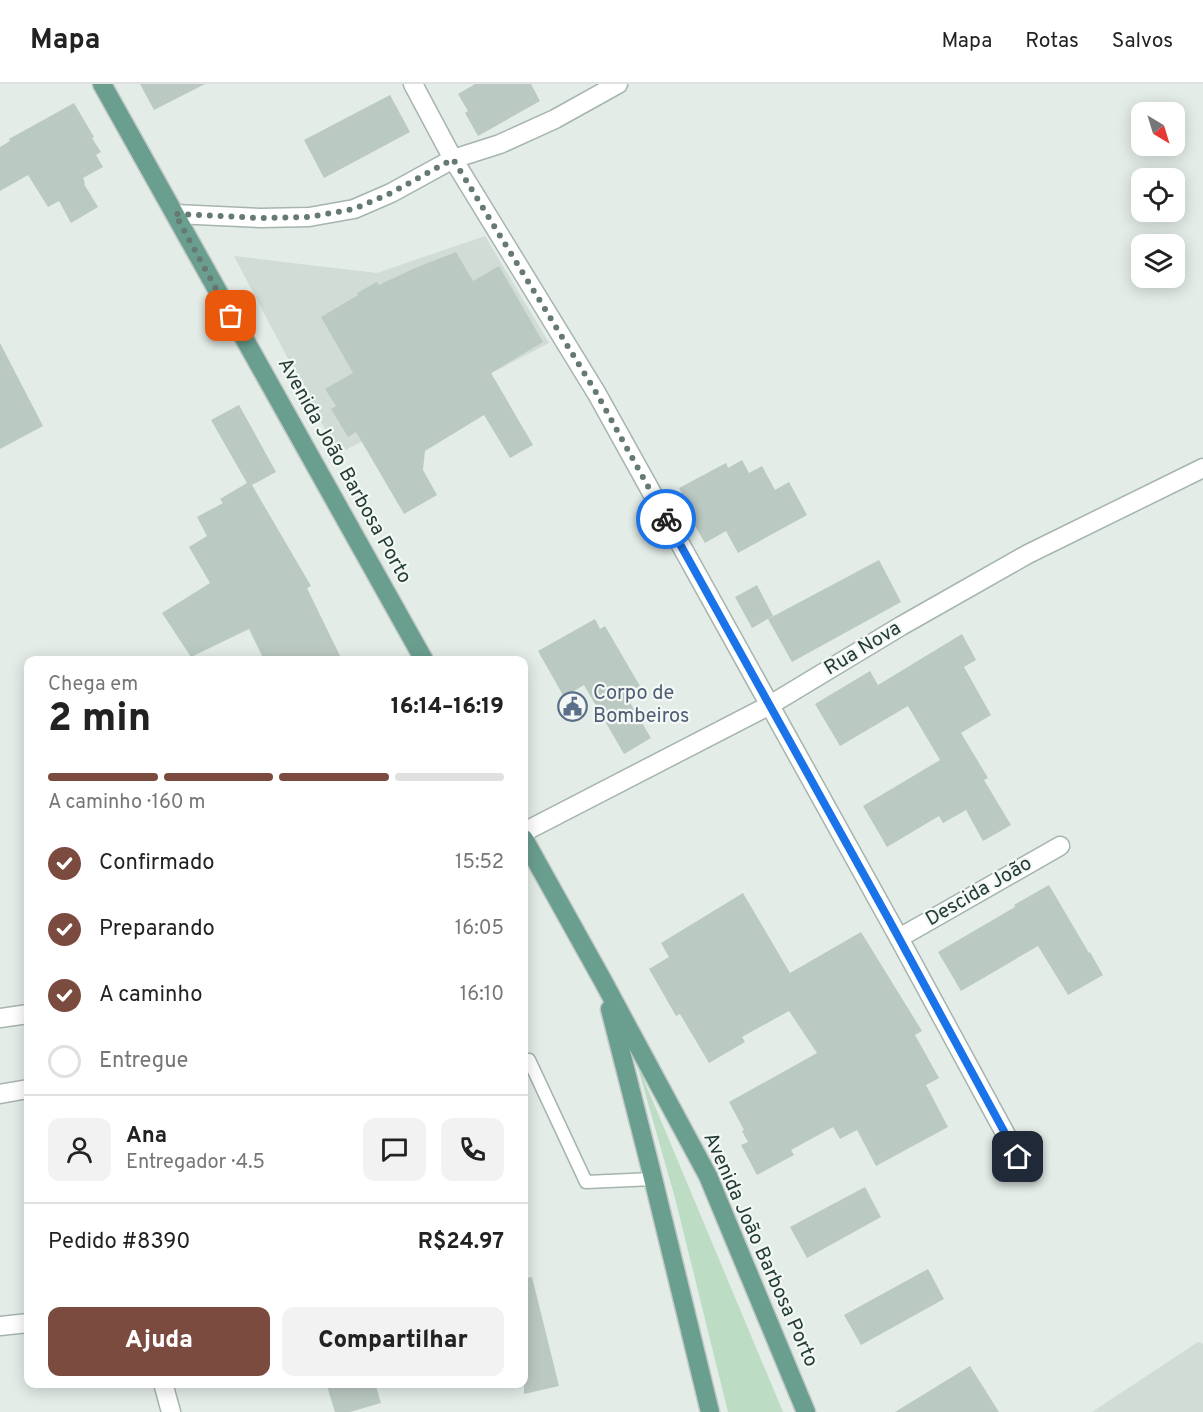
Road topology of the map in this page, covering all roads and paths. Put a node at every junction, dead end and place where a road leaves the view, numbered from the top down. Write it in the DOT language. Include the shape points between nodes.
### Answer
graph roads {
  1 [pos="102,84"];
  2 [pos="414,84"];
  3 [pos="618,84"];
  4 [pos="453,159"];
  5 [pos="175,214"];
  6 [pos="1203,468"];
  7 [pos="422,656"];
  8 [pos="770,705"];
  9 [pos="528,830"];
  10 [pos="528,846"];
  11 [pos="1060,846"];
  12 [pos="899,938"];
  13 [pos="603,981"];
  14 [pos="24,1015"];
  15 [pos="0,1018"];
  16 [pos="528,1060"];
  17 [pos="24,1090"];
  18 [pos="0,1094"];
  19 [pos="1018,1157"];
  20 [pos="653,1179"];
  21 [pos="24,1323"];
  22 [pos="0,1326"];
  23 [pos="165,1388"];
  24 [pos="171,1412"];
  25 [pos="710,1412"];
  26 [pos="806,1412"];
  1 -- 5 [label="main road, Avenida João Barbosa Porto"];
  2 -- 4 [label="street"];
  3 -- 4 [label="street" via="500,144"];
  4 -- 5 [label="street" via="354,209 309,217"];
  4 -- 8 [label="street" via="597,394"];
  5 -- 7 [label="main road, Avenida João Barbosa Porto"];
  6 -- 8 [label="street, Rua Nova" via="1028,555"];
  8 -- 9 [label="street, Rua Nova"];
  8 -- 12 [label="street"];
  10 -- 13 [label="main road, Avenida João Barbosa Porto"];
  11 -- 12 [label="street, Descida João"];
  12 -- 19 [label="street"];
  13 -- 20 [label="main road, Avenida João Barbosa Porto"];
  13 -- 26 [label="main road, Avenida João Barbosa Porto" via="708,1176"];
  14 -- 15 [label="street"];
  16 -- 20 [label="lane" via="585,1182"];
  17 -- 18 [label="street"];
  20 -- 25 [label="main road, Avenida João Barbosa Porto"];
  21 -- 22 [label="street"];
  23 -- 24 [label="street"];
}
